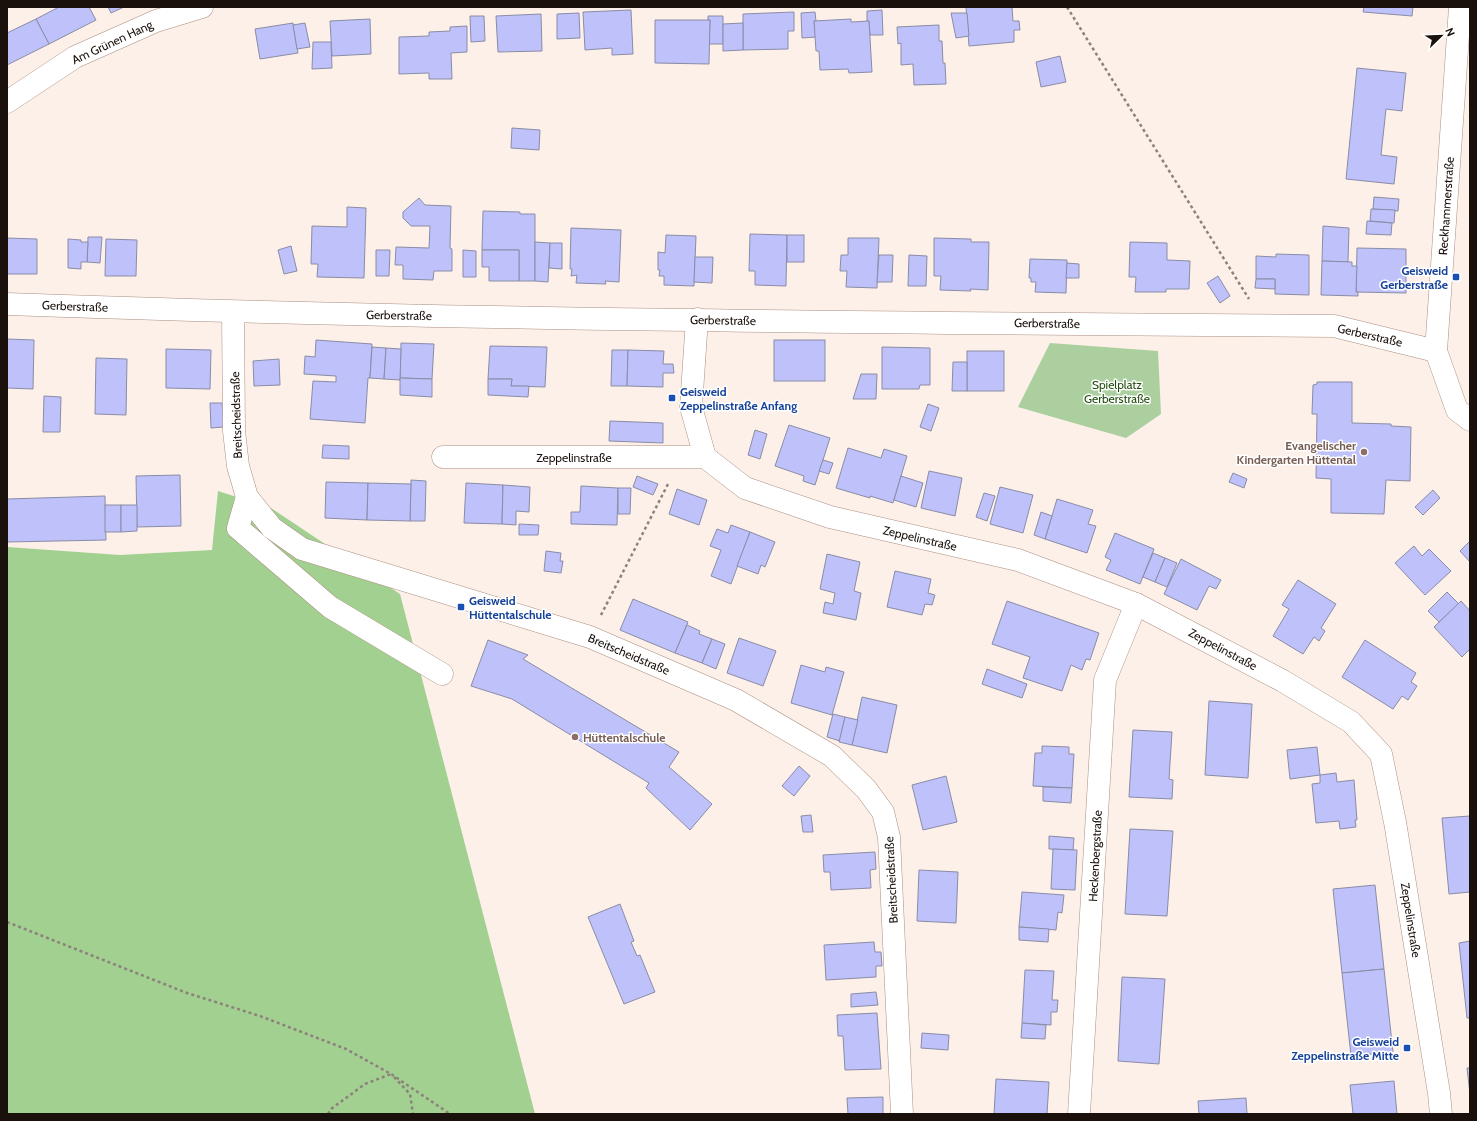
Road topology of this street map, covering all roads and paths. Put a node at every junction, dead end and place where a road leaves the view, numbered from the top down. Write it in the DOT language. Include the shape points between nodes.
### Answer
graph roads {
  1 [pos="202,7"];
  2 [pos="1067,7"];
  3 [pos="1460,7"];
  4 [pos="7,102"];
  5 [pos="7,304"];
  6 [pos="233,312"];
  7 [pos="697,319"];
  8 [pos="1266,326"];
  9 [pos="1436,351"];
  10 [pos="1470,420"];
  11 [pos="443,457"];
  12 [pos="705,457"];
  13 [pos="247,497"];
  14 [pos="1136,604"];
  15 [pos="590,637"];
  16 [pos="442,674"];
  17 [pos="7,922"];
  18 [pos="391,1074"];
  19 [pos="328,1114"];
  20 [pos="413,1114"];
  21 [pos="450,1114"];
  22 [pos="902,1114"];
  23 [pos="1079,1114"];
  24 [pos="1441,1114"];
  1 -- 4 [label="street, Am Grünen Hang" via="156,21 75,57"];
  2 -- 8 [label="path"];
  3 -- 9 [label="street, Reckhammerstraße"];
  5 -- 6 [label="street, Gerberstraße"];
  6 -- 7 [label="street, Gerberstraße"];
  6 -- 13 [label="street, Breitscheidstraße" via="234,431 238,466"];
  7 -- 8 [label="street, Gerberstraße"];
  7 -- 12 [label="street" via="691,407"];
  8 -- 9 [label="street, Gerberstraße" via="1334,326"];
  9 -- 10 [label="street, Reckhammerstraße" via="1457,410"];
  11 -- 12 [label="street, Zeppelinstraße"];
  12 -- 14 [label="street, Zeppelinstraße" via="745,488 823,514 1018,560"];
  12 -- 15 [label="path" via="671,477"];
  13 -- 15 [label="street, Breitscheidstraße" via="272,528 302,549"];
  13 -- 16 [label="street" via="238,528 330,607"];
  14 -- 23 [label="street, Heckenbergstraße" via="1105,680"];
  14 -- 24 [label="street, Zeppelinstraße" via="1283,681 1351,722 1381,754 1398,837"];
  15 -- 22 [label="street, Breitscheidstraße" via="736,700 832,756 866,789 883,812 890,837"];
  17 -- 18 [label="path" via="187,993 260,1016 346,1049"];
  18 -- 19 [label="path" via="365,1084"];
  18 -- 20 [label="path" via="410,1094"];
  18 -- 21 [label="path"];
}
